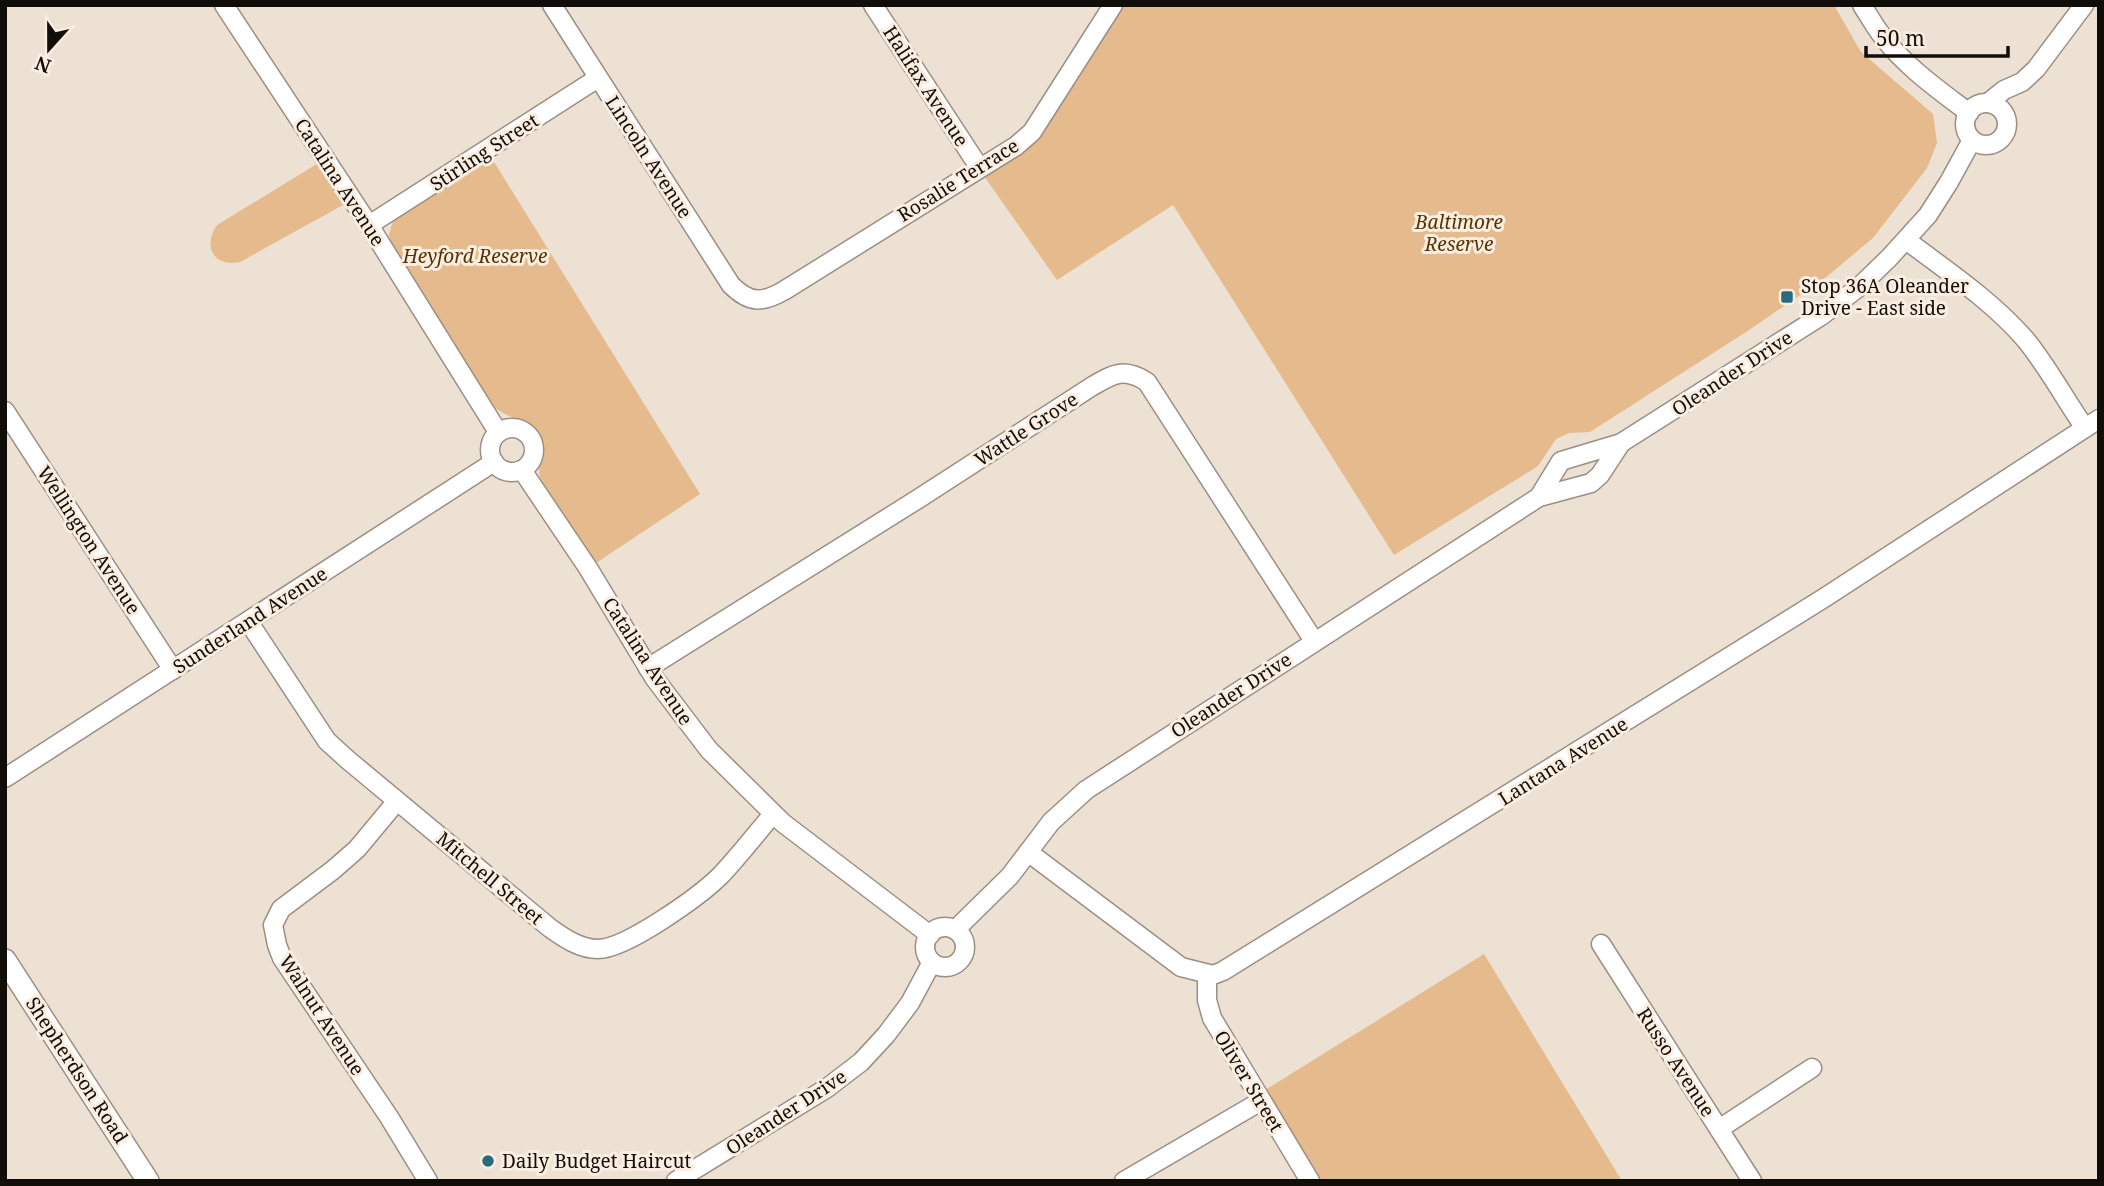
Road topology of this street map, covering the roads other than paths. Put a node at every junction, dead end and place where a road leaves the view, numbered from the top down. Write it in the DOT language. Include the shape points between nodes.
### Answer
graph roads {
  1 [pos="224,5"];
  2 [pos="552,5"];
  3 [pos="873,5"];
  4 [pos="1113,5"];
  5 [pos="1863,5"];
  6 [pos="2084,5"];
  7 [pos="598,78"];
  8 [pos="2022,82"];
  9 [pos="1988,103"];
  10 [pos="1969,113"];
  11 [pos="2006,116"];
  12 [pos="1972,140"];
  13 [pos="979,167"];
  14 [pos="369,225"];
  15 [pos="1906,240"];
  16 [pos="754,299"];
  17 [pos="5,411"];
  18 [pos="2092,424"];
  19 [pos="498,432"];
  20 [pos="1621,443"];
  21 [pos="494,462"];
  22 [pos="522,470"];
  23 [pos="1539,497"];
  24 [pos="248,621"];
  25 [pos="1314,641"];
  26 [pos="648,668"];
  27 [pos="173,670"];
  28 [pos="5,778"];
  29 [pos="397,801"];
  30 [pos="773,814"];
  31 [pos="1028,852"];
  32 [pos="955,930"];
  33 [pos="930,935"];
  34 [pos="1601,944"];
  35 [pos="5,960"];
  36 [pos="932,962"];
  37 [pos="1207,974"];
  38 [pos="1812,1068"];
  39 [pos="1261,1101"];
  40 [pos="1718,1129"];
  41 [pos="148,1181"];
  42 [pos="428,1181"];
  43 [pos="676,1181"];
  44 [pos="1124,1181"];
  45 [pos="1310,1181"];
  46 [pos="1752,1181"];
  1 -- 14 [label="street, Catalina Avenue"];
  2 -- 7 [label="street, Lincoln Avenue"];
  3 -- 13 [label="street, Halifax Avenue"];
  4 -- 13 [label="street, Rosalie Terrace" via="1032,132"];
  5 -- 10 [label="street" via="1894,50"];
  6 -- 8 [label="street"];
  7 -- 14 [label="street, Stirling Street"];
  7 -- 16 [label="street, Lincoln Avenue" via="731,285"];
  8 -- 9 [label="street"];
  8 -- 11 [label="street"];
  9 -- 10 [label="street"];
  9 -- 11 [label="street"];
  10 -- 12 [label="street" via="1965,125"];
  11 -- 12 [label="street" via="2007,132 2001,139 1990,145"];
  12 -- 15 [label="street, Oleander Drive" via="1928,215"];
  13 -- 16 [label="street, Rosalie Terrace" via="785,290 764,300"];
  14 -- 19 [label="street, Catalina Avenue"];
  15 -- 18 [label="street" via="2003,316"];
  15 -- 20 [label="street, Oleander Drive" via="1859,287 1821,316"];
  17 -- 27 [label="street, Wellington Avenue"];
  18 -- 37 [label="street, Lantana Avenue" via="1824,598 1333,905 1223,971"];
  19 -- 21 [label="street" via="491,441"];
  19 -- 22 [label="street" via="513,427 529,434 534,457"];
  20 -- 23 [label="street, Oleander Drive" via="1591,483"];
  20 -- 23 [label="street, Oleander Drive" via="1561,461"];
  21 -- 22 [label="street" via="505,471"];
  21 -- 24 [label="street, Sunderland Avenue"];
  22 -- 26 [label="street, Catalina Avenue"];
  23 -- 25 [label="street, Oleander Drive"];
  24 -- 27 [label="street, Sunderland Avenue"];
  24 -- 29 [label="street, Mitchell Street" via="327,741"];
  25 -- 26 [label="street, Wattle Grove" via="1147,382 1122,373 1110,375"];
  25 -- 31 [label="street, Oleander Drive" via="1086,790 1051,822"];
  26 -- 30 [label="street, Catalina Avenue" via="709,750"];
  27 -- 28 [label="street, Sunderland Avenue"];
  29 -- 30 [label="street, Mitchell Street" via="550,928 578,945 599,949 623,942 704,889"];
  29 -- 42 [label="street, Walnut Avenue" via="357,849 281,909 273,925 282,958"];
  30 -- 33 [label="street, Catalina Avenue"];
  31 -- 32 [label="street, Oleander Drive"];
  31 -- 37 [label="street" via="1164,956 1181,967"];
  32 -- 33 [label="street" via="942,928"];
  32 -- 36 [label="street" via="965,943 963,957 950,967"];
  33 -- 36 [label="street" via="926,951"];
  34 -- 40 [label="street, Russo Avenue"];
  35 -- 41 [label="street, Shepherdson Road"];
  36 -- 43 [label="street, Oleander Drive" via="911,1003 861,1062"];
  37 -- 39 [label="street, Oliver Street" via="1212,1018"];
  38 -- 40 [label="street"];
  39 -- 44 [label="street"];
  39 -- 45 [label="street, Oliver Street"];
  40 -- 46 [label="street, Russo Avenue"];
}
